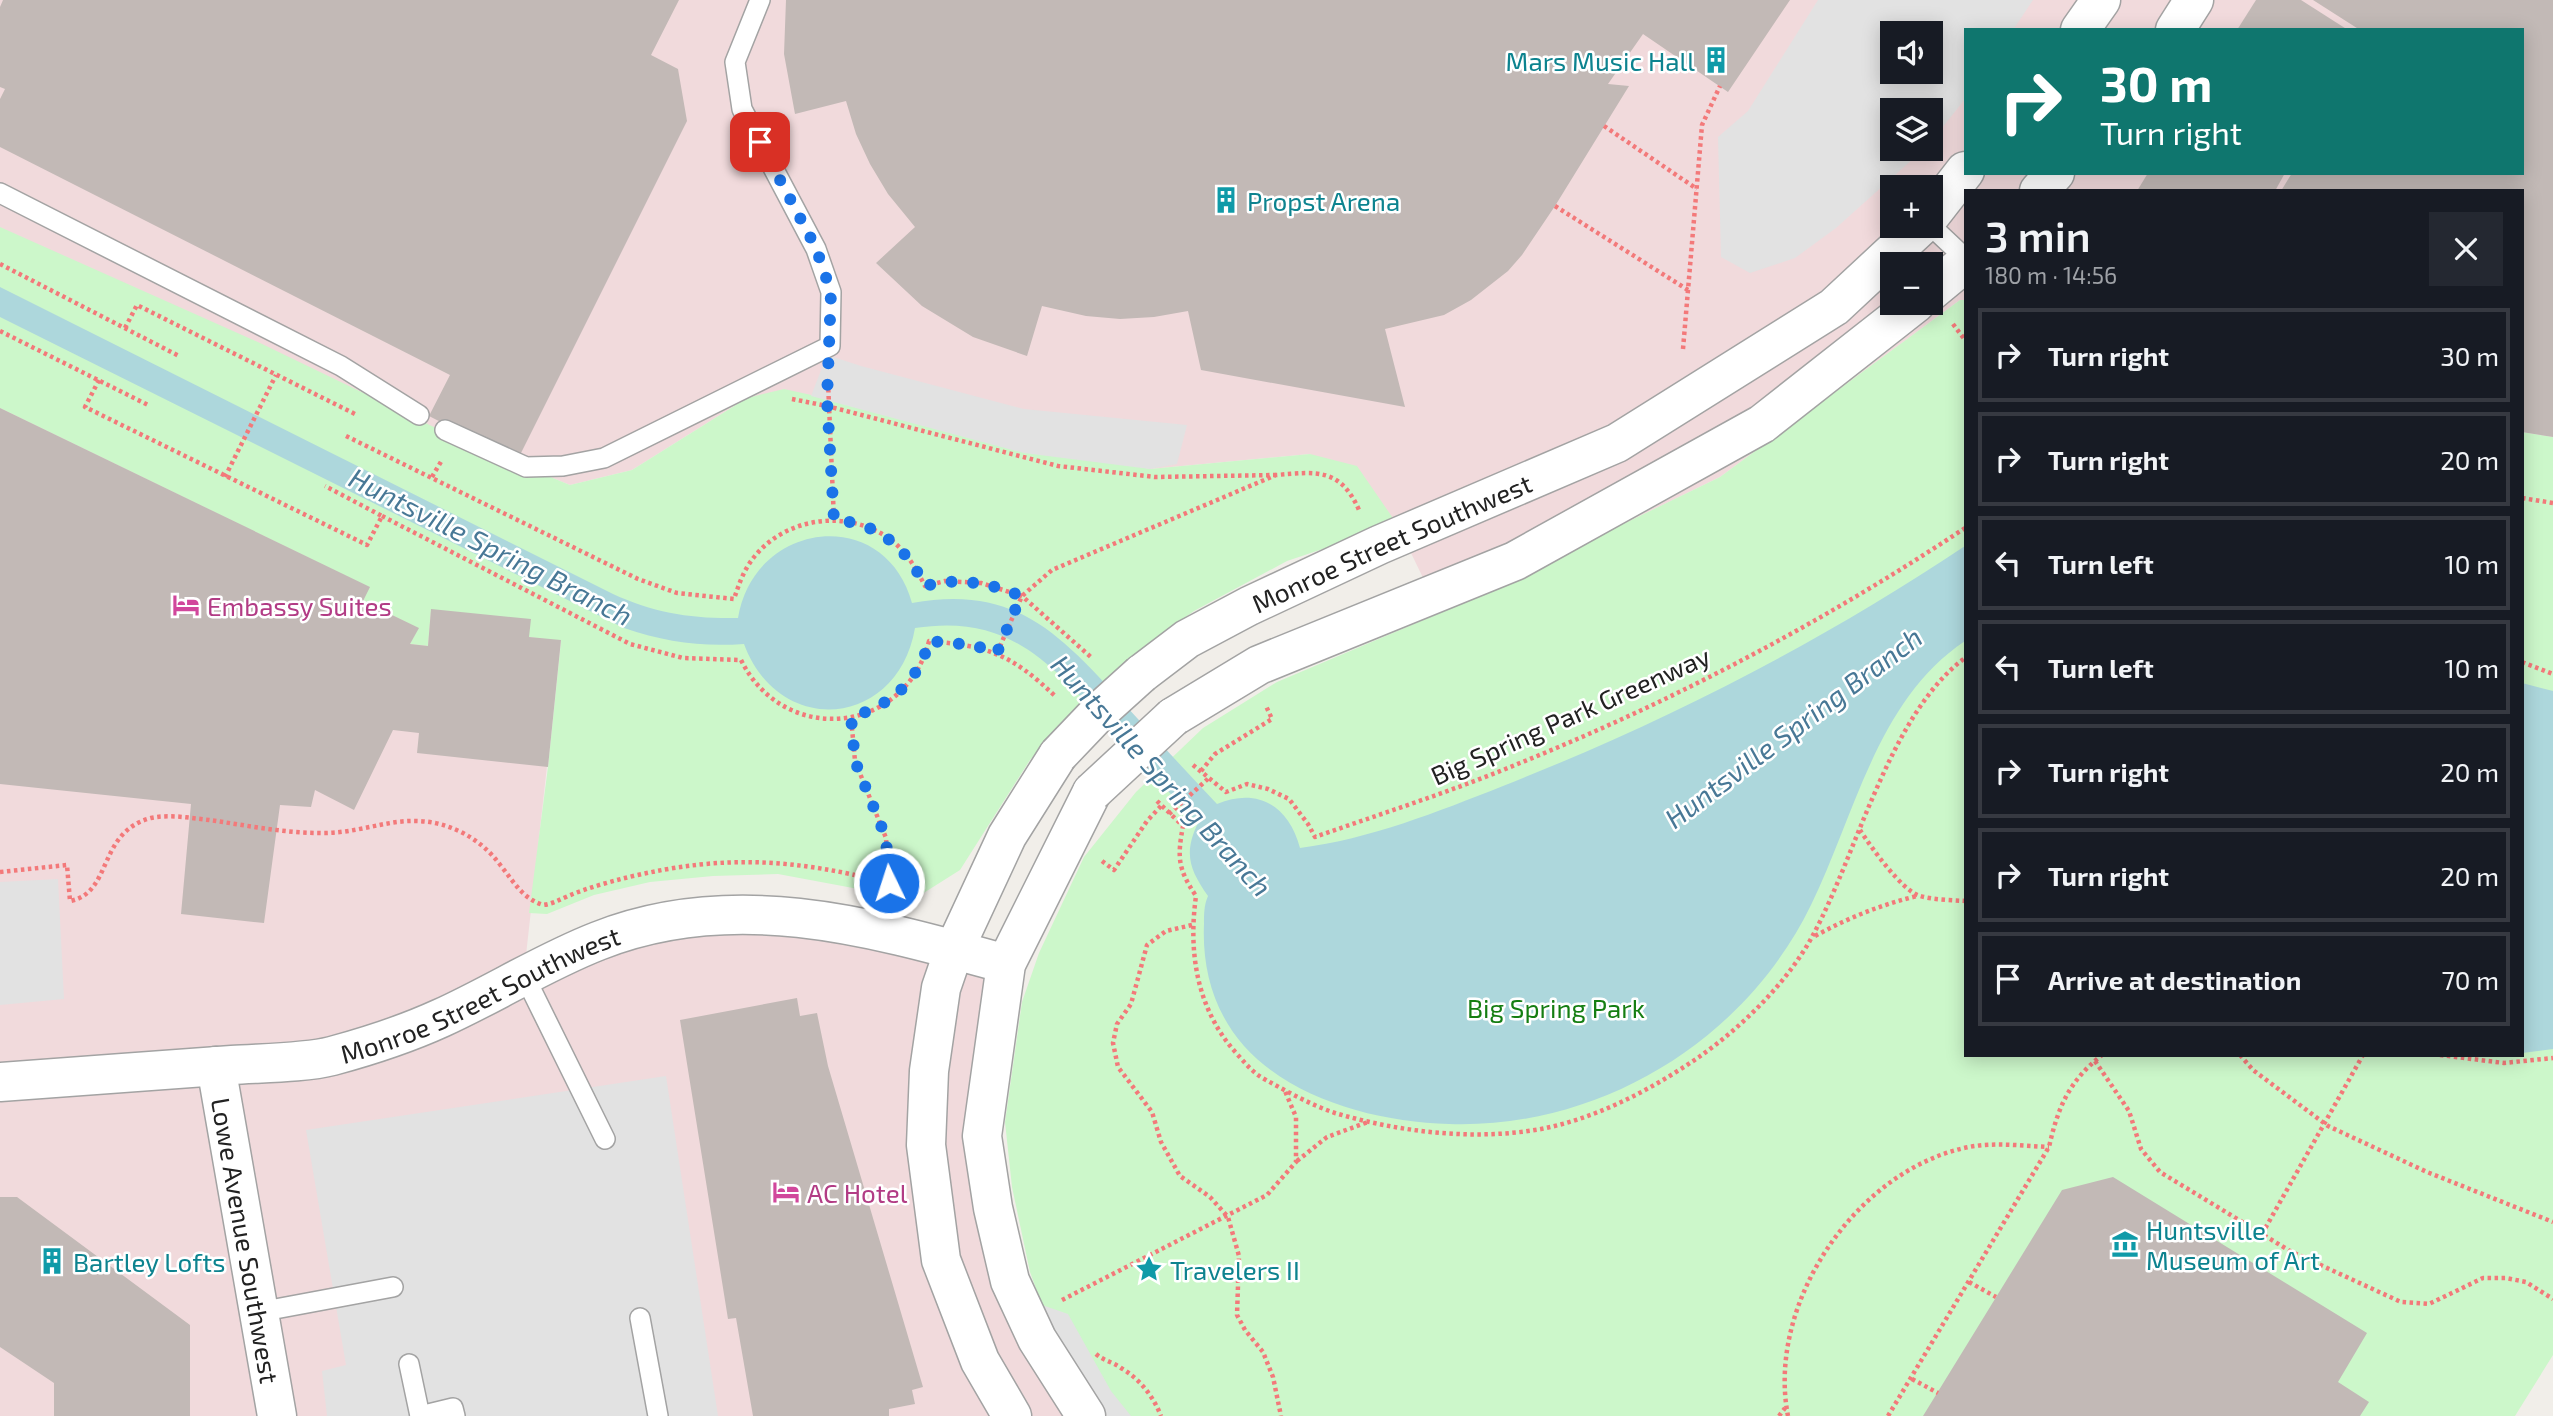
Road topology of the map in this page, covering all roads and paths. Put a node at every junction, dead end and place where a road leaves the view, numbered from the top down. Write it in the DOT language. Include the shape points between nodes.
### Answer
graph roads {
  1 [pos="760,0"];
  2 [pos="2101,0"];
  3 [pos="2194,0"];
  4 [pos="2081,28"];
  5 [pos="2176,28"];
  6 [pos="1720,86"];
  7 [pos="1604,127"];
  8 [pos="1964,172"];
  9 [pos="2053,175"];
  10 [pos="1697,189"];
  11 [pos="2041,189"];
  12 [pos="0,193"];
  13 [pos="1943,199"];
  14 [pos="1555,206"];
  15 [pos="1909,238"];
  16 [pos="1943,238"];
  17 [pos="1964,260"];
  18 [pos="1964,262"];
  19 [pos="0,264"];
  20 [pos="1943,280"];
  21 [pos="1688,290"];
  22 [pos="1901,315"];
  23 [pos="1952,323"];
  24 [pos="125,328"];
  25 [pos="0,331"];
  26 [pos="1964,339"];
  27 [pos="830,346"];
  28 [pos="1683,349"];
  29 [pos="179,356"];
  30 [pos="99,380"];
  31 [pos="787,398"];
  32 [pos="150,405"];
  33 [pos="827,406"];
  34 [pos="419,415"];
  35 [pos="445,430"];
  36 [pos="346,436"];
  37 [pos="446,452"];
  38 [pos="1276,475"];
  39 [pos="225,477"];
  40 [pos="432,477"];
  41 [pos="325,486"];
  42 [pos="2524,498"];
  43 [pos="2553,503"];
  44 [pos="382,516"];
  45 [pos="834,520"];
  46 [pos="1364,520"];
  47 [pos="1964,529"];
  48 [pos="1021,596"];
  49 [pos="997,653"];
  50 [pos="1092,658"];
  51 [pos="1964,659"];
  52 [pos="2524,663"];
  53 [pos="2553,674"];
  54 [pos="1055,696"];
  55 [pos="851,717"];
  56 [pos="1272,719"];
  57 [pos="1193,765"];
  58 [pos="1201,771"];
  59 [pos="1209,777"];
  60 [pos="1157,801"];
  61 [pos="1161,806"];
  62 [pos="1169,814"];
  63 [pos="1860,829"];
  64 [pos="1098,858"];
  65 [pos="0,872"];
  66 [pos="1918,896"];
  67 [pos="1964,901"];
  68 [pos="1192,925"];
  69 [pos="1813,937"];
  70 [pos="954,950"];
  71 [pos="525,977"];
  72 [pos="1003,978"];
  73 [pos="2100,1057"];
  74 [pos="2242,1057"];
  75 [pos="2361,1057"];
  76 [pos="2457,1057"];
  77 [pos="2553,1058"];
  78 [pos="2095,1061"];
  79 [pos="216,1066"];
  80 [pos="0,1082"];
  81 [pos="1285,1091"];
  82 [pos="1369,1121"];
  83 [pos="2324,1124"];
  84 [pos="605,1139"];
  85 [pos="2049,1147"];
  86 [pos="1296,1162"];
  87 [pos="1228,1217"];
  88 [pos="2553,1222"];
  89 [pos="2262,1234"];
  90 [pos="1969,1282"];
  91 [pos="393,1287"];
  92 [pos="1057,1292"];
  93 [pos="1996,1297"];
  94 [pos="2553,1299"];
  95 [pos="1061,1301"];
  96 [pos="1066,1311"];
  97 [pos="259,1312"];
  98 [pos="640,1318"];
  99 [pos="1091,1350"];
  100 [pos="409,1364"];
  101 [pos="1912,1379"];
  102 [pos="1938,1393"];
  103 [pos="1786,1407"];
  104 [pos="1001,1413"];
  105 [pos="277,1416"];
  106 [pos="420,1416"];
  107 [pos="454,1416"];
  108 [pos="658,1416"];
  109 [pos="1086,1416"];
  110 [pos="1161,1416"];
  111 [pos="1281,1416"];
  112 [pos="1779,1416"];
  113 [pos="1788,1416"];
  114 [pos="1888,1416"];
  1 -- 27 [label="lane" via="736,62 741,109 816,248 831,292"];
  2 -- 4 [label="street"];
  3 -- 5 [label="street"];
  6 -- 10 [label="path" via="1702,125"];
  7 -- 10 [label="path"];
  8 -- 13 [label="street"];
  9 -- 11 [label="street"];
  10 -- 21 [label="path"];
  12 -- 34 [label="lane" via="341,366"];
  14 -- 21 [label="path"];
  15 -- 70 [label="street, Monroe Street Southwest, bridge" via="1834,307 1617,443 1379,545 1187,639 1100,710 1058,755 1007,836"];
  16 -- 17 [label="lane"];
  18 -- 20 [label="street"];
  19 -- 24 [label="path"];
  21 -- 28 [label="path"];
  22 -- 72 [label="street, bridge" via="1750,430 1515,561 1259,665 1173,717 1092,792"];
  23 -- 26 [label="path"];
  24 -- 29 [label="path"];
  24 -- 39 [label="path" via="137,306 276,375"];
  25 -- 30 [label="path"];
  27 -- 33 [label="path"];
  27 -- 35 [label="lane" via="604,458 526,467"];
  30 -- 32 [label="path"];
  30 -- 39 [label="path" via="85,407"];
  31 -- 33 [label="path"];
  33 -- 38 [label="path" via="1058,466 1155,477"];
  33 -- 45 [label="path"];
  36 -- 40 [label="path"];
  37 -- 40 [label="path"];
  38 -- 46 [label="path" via="1315,472 1334,478 1354,498"];
  38 -- 48 [label="path" via="1052,570"];
  39 -- 44 [label="path" via="367,545"];
  40 -- 45 [label="path" via="648,583 709,598 734,599 749,563 779,535 812,522"];
  41 -- 44 [label="path"];
  42 -- 43 [label="path"];
  44 -- 55 [label="path" via="630,644 683,658 741,660 764,692 791,711 821,719"];
  45 -- 48 [label="path" via="862,525 889,539 911,561 925,586 945,581 981,583"];
  47 -- 59 [label="path, Big Spring Park Greenway" via="1891,577 1762,650 1649,706 1520,763 1315,837 1289,799 1247,784 1226,792"];
  48 -- 49 [label="path"];
  48 -- 50 [label="path"];
  49 -- 54 [label="path" via="1021,666"];
  49 -- 55 [label="path" via="973,645 929,641 920,665 900,693"];
  51 -- 63 [label="path" via="1925,699"];
  52 -- 53 [label="path"];
  55 -- 65 [label="path" via="855,761 886,838 889,883 807,865 734,862 641,874 543,905 517,888 479,843 442,824 401,820 318,834 175,816 141,822 121,835 96,885 78,900 70,901 67,865"];
  56 -- 58 [label="path" via="1215,754"];
  57 -- 58 [label="path, Big Spring Park Greenway"];
  58 -- 59 [label="path, Big Spring Park Greenway"];
  59 -- 62 [label="path"];
  60 -- 61 [label="path"];
  61 -- 62 [label="path"];
  61 -- 64 [label="path" via="1114,870"];
  62 -- 68 [label="path" via="1183,826 1178,853 1196,897"];
  63 -- 66 [label="path" via="1872,849"];
  63 -- 69 [label="path"];
  66 -- 67 [label="path"];
  66 -- 69 [label="path" via="1849,918"];
  68 -- 81 [label="path" via="1195,969 1210,1014 1226,1042 1255,1074"];
  68 -- 87 [label="path" via="1166,931 1147,945 1131,1004 1117,1024 1113,1044 1118,1067 1152,1112 1161,1142 1180,1176 1210,1197"];
  69 -- 82 [label="path" via="1749,1017 1712,1048 1631,1097 1598,1111 1541,1129 1484,1134 1432,1132"];
  70 -- 71 [label="street, Monroe Street Southwest" via="821,919 750,914 653,922 595,942"];
  70 -- 72 [label="street, Monroe Street Southwest"];
  70 -- 104 [label="street" via="941,988 929,1071 929,1185 941,1260"];
  71 -- 79 [label="street, Monroe Street Southwest" via="440,1019 328,1057"];
  71 -- 84 [label="lane"];
  72 -- 109 [label="street" via="982,1136 998,1231 1010,1281 1037,1339"];
  73 -- 78 [label="path"];
  74 -- 83 [label="path"];
  75 -- 83 [label="path"];
  76 -- 77 [label="path" via="2504,1063"];
  78 -- 85 [label="path" via="2063,1101"];
  78 -- 89 [label="path" via="2129,1111 2141,1149 2160,1172"];
  79 -- 80 [label="street, Monroe Street Southwest"];
  79 -- 97 [label="street, Lowe Avenue Southwest"];
  81 -- 82 [label="path" via="1332,1112"];
  81 -- 86 [label="path" via="1296,1116"];
  82 -- 86 [label="path" via="1327,1137"];
  83 -- 88 [label="path" via="2427,1172"];
  83 -- 89 [label="path"];
  85 -- 90 [label="path"];
  85 -- 103 [label="path" via="1968,1147 1897,1178 1864,1205 1837,1233 1798,1301 1783,1375"];
  86 -- 87 [label="path" via="1268,1195"];
  87 -- 95 [label="path"];
  87 -- 111 [label="path" via="1239,1256 1237,1315 1263,1352"];
  89 -- 94 [label="path" via="2401,1302 2429,1304 2483,1278 2526,1282"];
  90 -- 93 [label="path"];
  90 -- 101 [label="path"];
  91 -- 97 [label="lane"];
  92 -- 95 [label="path"];
  95 -- 96 [label="path"];
  97 -- 105 [label="street, Lowe Avenue Southwest"];
  98 -- 108 [label="lane"];
  99 -- 110 [label="path" via="1137,1379"];
  100 -- 106 [label="lane"];
  101 -- 102 [label="path"];
  101 -- 114 [label="path"];
  103 -- 112 [label="path"];
  103 -- 113 [label="path"];
  106 -- 107 [label="lane" via="453,1408"];
}
